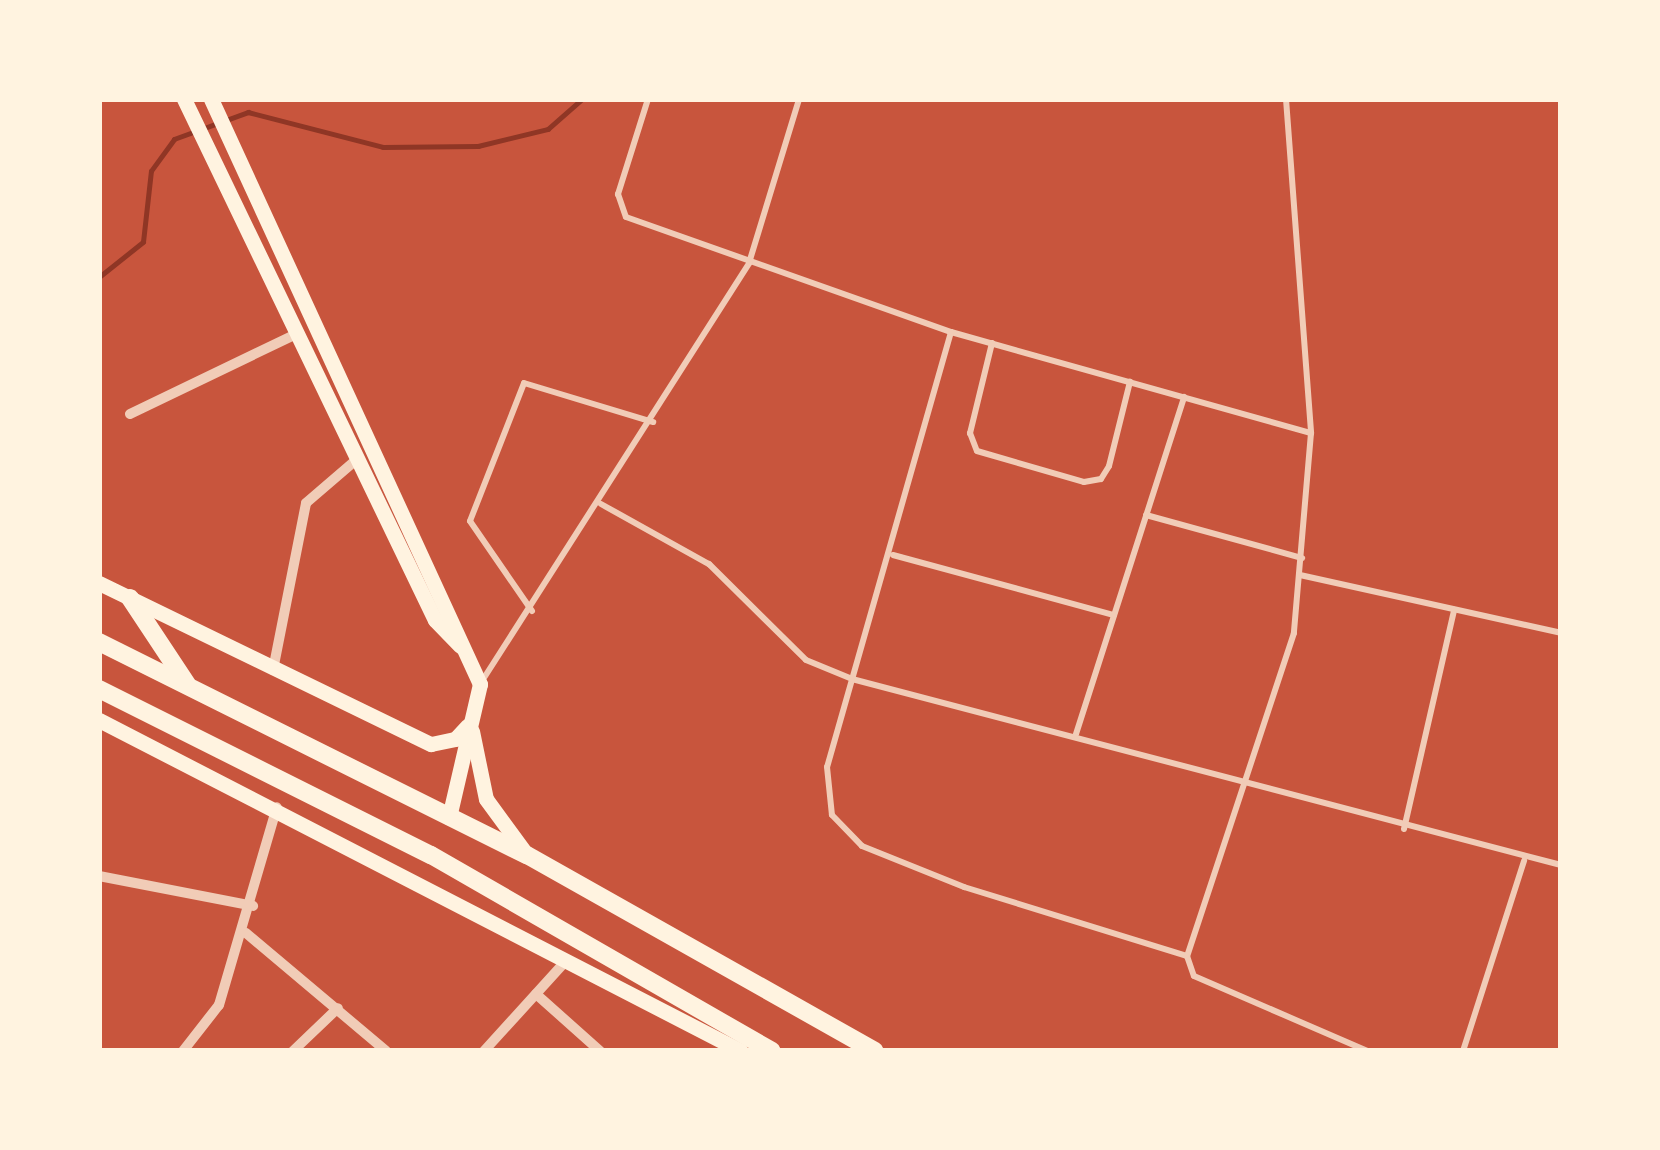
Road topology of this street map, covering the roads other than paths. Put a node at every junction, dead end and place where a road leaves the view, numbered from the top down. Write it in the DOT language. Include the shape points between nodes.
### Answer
graph roads {
  1 [pos="184,99"];
  2 [pos="648,99"];
  3 [pos="799,99"];
  4 [pos="1286,99"];
  5 [pos="214,105"];
  6 [pos="749,263"];
  7 [pos="951,332"];
  8 [pos="296,334"];
  9 [pos="992,343"];
  10 [pos="1130,382"];
  11 [pos="1184,397"];
  12 [pos="130,414"];
  13 [pos="653,422"];
  14 [pos="1311,433"];
  15 [pos="356,460"];
  16 [pos="601,505"];
  17 [pos="1146,515"];
  18 [pos="892,555"];
  19 [pos="1302,558"];
  20 [pos="1300,575"];
  21 [pos="99,583"];
  22 [pos="130,598"];
  23 [pos="1454,609"];
  24 [pos="532,613"];
  25 [pos="1114,615"];
  26 [pos="1561,633"];
  27 [pos="99,642"];
  28 [pos="460,647"];
  29 [pos="274,670"];
  30 [pos="852,679"];
  31 [pos="480,684"];
  32 [pos="189,688"];
  33 [pos="99,689"];
  34 [pos="99,721"];
  35 [pos="471,722"];
  36 [pos="1076,734"];
  37 [pos="1249,788"];
  38 [pos="277,807"];
  39 [pos="449,818"];
  40 [pos="1404,829"];
  41 [pos="430,855"];
  42 [pos="527,855"];
  43 [pos="1524,861"];
  44 [pos="1561,865"];
  45 [pos="99,876"];
  46 [pos="253,906"];
  47 [pos="246,933"];
  48 [pos="1187,956"];
  49 [pos="564,963"];
  50 [pos="536,994"];
  51 [pos="338,1007"];
  52 [pos="183,1051"];
  53 [pos="293,1051"];
  54 [pos="386,1051"];
  55 [pos="484,1051"];
  56 [pos="600,1051"];
  57 [pos="741,1051"];
  58 [pos="772,1051"];
  59 [pos="874,1051"];
  60 [pos="1367,1051"];
  61 [pos="1463,1051"];
  1 -- 8 [label="main road"];
  2 -- 6 [label="lane" via="619,207"];
  3 -- 6 [label="lane"];
  4 -- 14 [label="lane"];
  5 -- 28 [label="main road" via="452,611"];
  6 -- 7 [label="lane"];
  6 -- 13 [label="lane"];
  7 -- 9 [label="lane"];
  7 -- 18 [label="lane"];
  8 -- 12 [label="street"];
  8 -- 15 [label="main road"];
  9 -- 10 [label="lane"];
  9 -- 10 [label="lane" via="970,434 977,452 1084,482 1101,479"];
  10 -- 11 [label="lane"];
  11 -- 14 [label="lane"];
  11 -- 17 [label="lane"];
  13 -- 16 [label="lane"];
  13 -- 24 [label="lane" via="524,383 470,521"];
  14 -- 19 [label="lane"];
  15 -- 28 [label="main road" via="436,620"];
  15 -- 29 [label="street" via="306,503"];
  16 -- 24 [label="lane"];
  16 -- 30 [label="lane" via="709,564 806,660"];
  17 -- 19 [label="lane"];
  17 -- 25 [label="lane"];
  18 -- 25 [label="lane"];
  18 -- 30 [label="lane"];
  19 -- 20 [label="lane"];
  20 -- 23 [label="lane"];
  20 -- 37 [label="lane" via="1294,633"];
  21 -- 22 [label="main road"];
  22 -- 29 [label="main road"];
  22 -- 32 [label="highway"];
  23 -- 26 [label="lane"];
  23 -- 40 [label="lane"];
  24 -- 31 [label="lane"];
  25 -- 36 [label="lane"];
  27 -- 32 [label="highway"];
  28 -- 31 [label="main road"];
  29 -- 35 [label="main road" via="431,744 455,739"];
  30 -- 36 [label="lane"];
  30 -- 48 [label="lane" via="825,794 852,838 964,887"];
  31 -- 35 [label="main road"];
  32 -- 39 [label="highway"];
  33 -- 41 [label="highway"];
  34 -- 38 [label="main road"];
  35 -- 39 [label="main road"];
  35 -- 42 [label="main road" via="486,799"];
  36 -- 37 [label="lane"];
  37 -- 40 [label="lane"];
  37 -- 48 [label="lane"];
  38 -- 46 [label="street"];
  38 -- 49 [label="main road"];
  39 -- 41 [label="highway"];
  39 -- 42 [label="highway"];
  40 -- 43 [label="lane"];
  41 -- 58 [label="highway"];
  42 -- 59 [label="highway"];
  43 -- 44 [label="lane"];
  43 -- 61 [label="lane"];
  45 -- 46 [label="street"];
  46 -- 47 [label="street"];
  47 -- 51 [label="street"];
  47 -- 52 [label="street" via="219,1005"];
  48 -- 60 [label="lane" via="1204,982"];
  49 -- 50 [label="street"];
  49 -- 57 [label="main road"];
  50 -- 55 [label="street"];
  50 -- 56 [label="street"];
  51 -- 53 [label="street"];
  51 -- 54 [label="street"];
}
